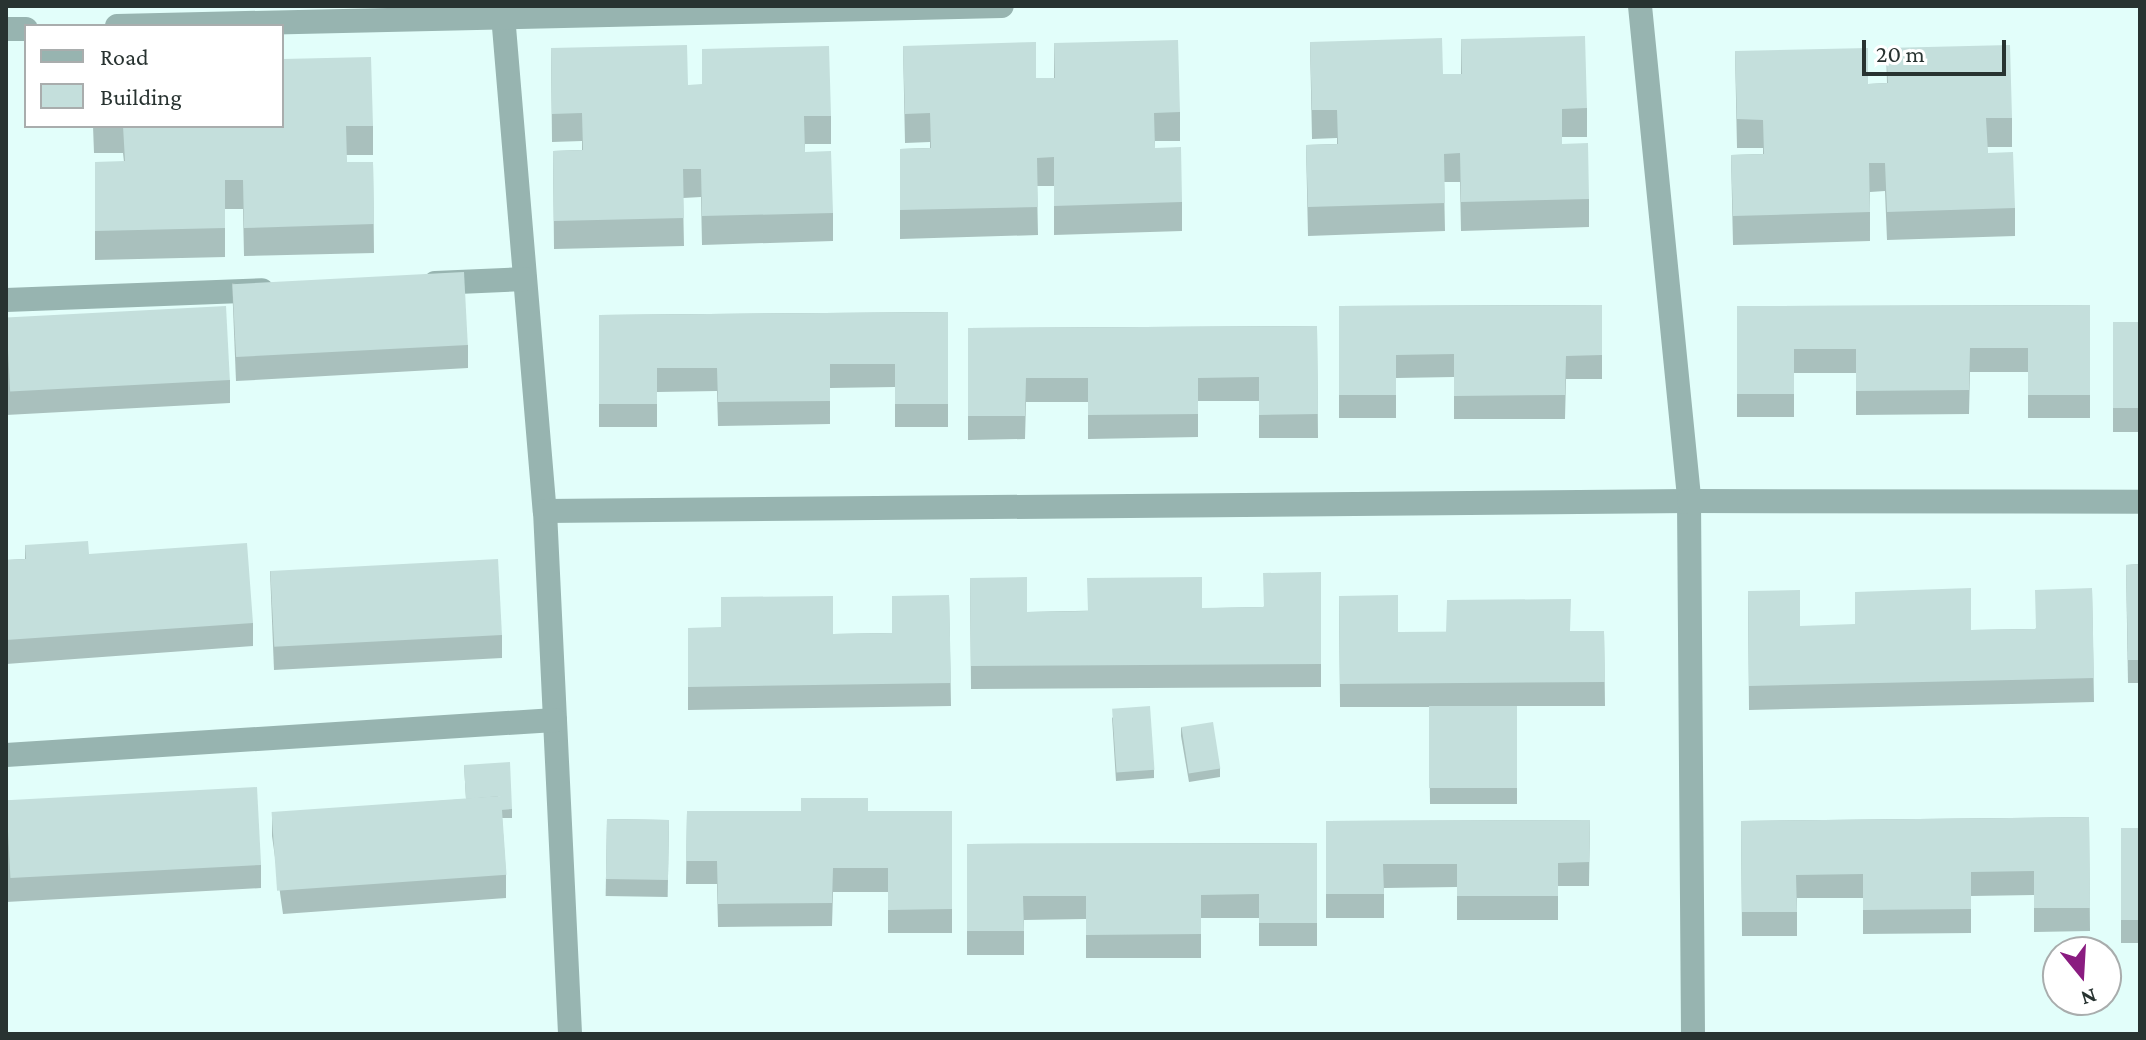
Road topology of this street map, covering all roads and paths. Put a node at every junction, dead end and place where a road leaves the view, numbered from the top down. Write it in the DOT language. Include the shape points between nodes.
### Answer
graph roads {
  1 [pos="969,6"];
  2 [pos="1002,6"];
  3 [pos="1640,6"];
  4 [pos="503,15"];
  5 [pos="187,24"];
  6 [pos="525,279"];
  7 [pos="415,283"];
  8 [pos="289,289"];
  9 [pos="6,300"];
  10 [pos="1689,501"];
  11 [pos="2140,502"];
  12 [pos="545,511"];
  13 [pos="555,720"];
  14 [pos="6,755"];
  15 [pos="570,1034"];
  16 [pos="1693,1034"];
  1 -- 2 [label="street"];
  1 -- 4 [label="street"];
  3 -- 10 [label="street"];
  4 -- 5 [label="street"];
  4 -- 6 [label="street"];
  6 -- 7 [label="street"];
  6 -- 12 [label="street"];
  8 -- 9 [label="street"];
  10 -- 11 [label="street"];
  10 -- 12 [label="street"];
  10 -- 16 [label="street"];
  12 -- 13 [label="street"];
  13 -- 14 [label="street"];
  13 -- 15 [label="street"];
}
